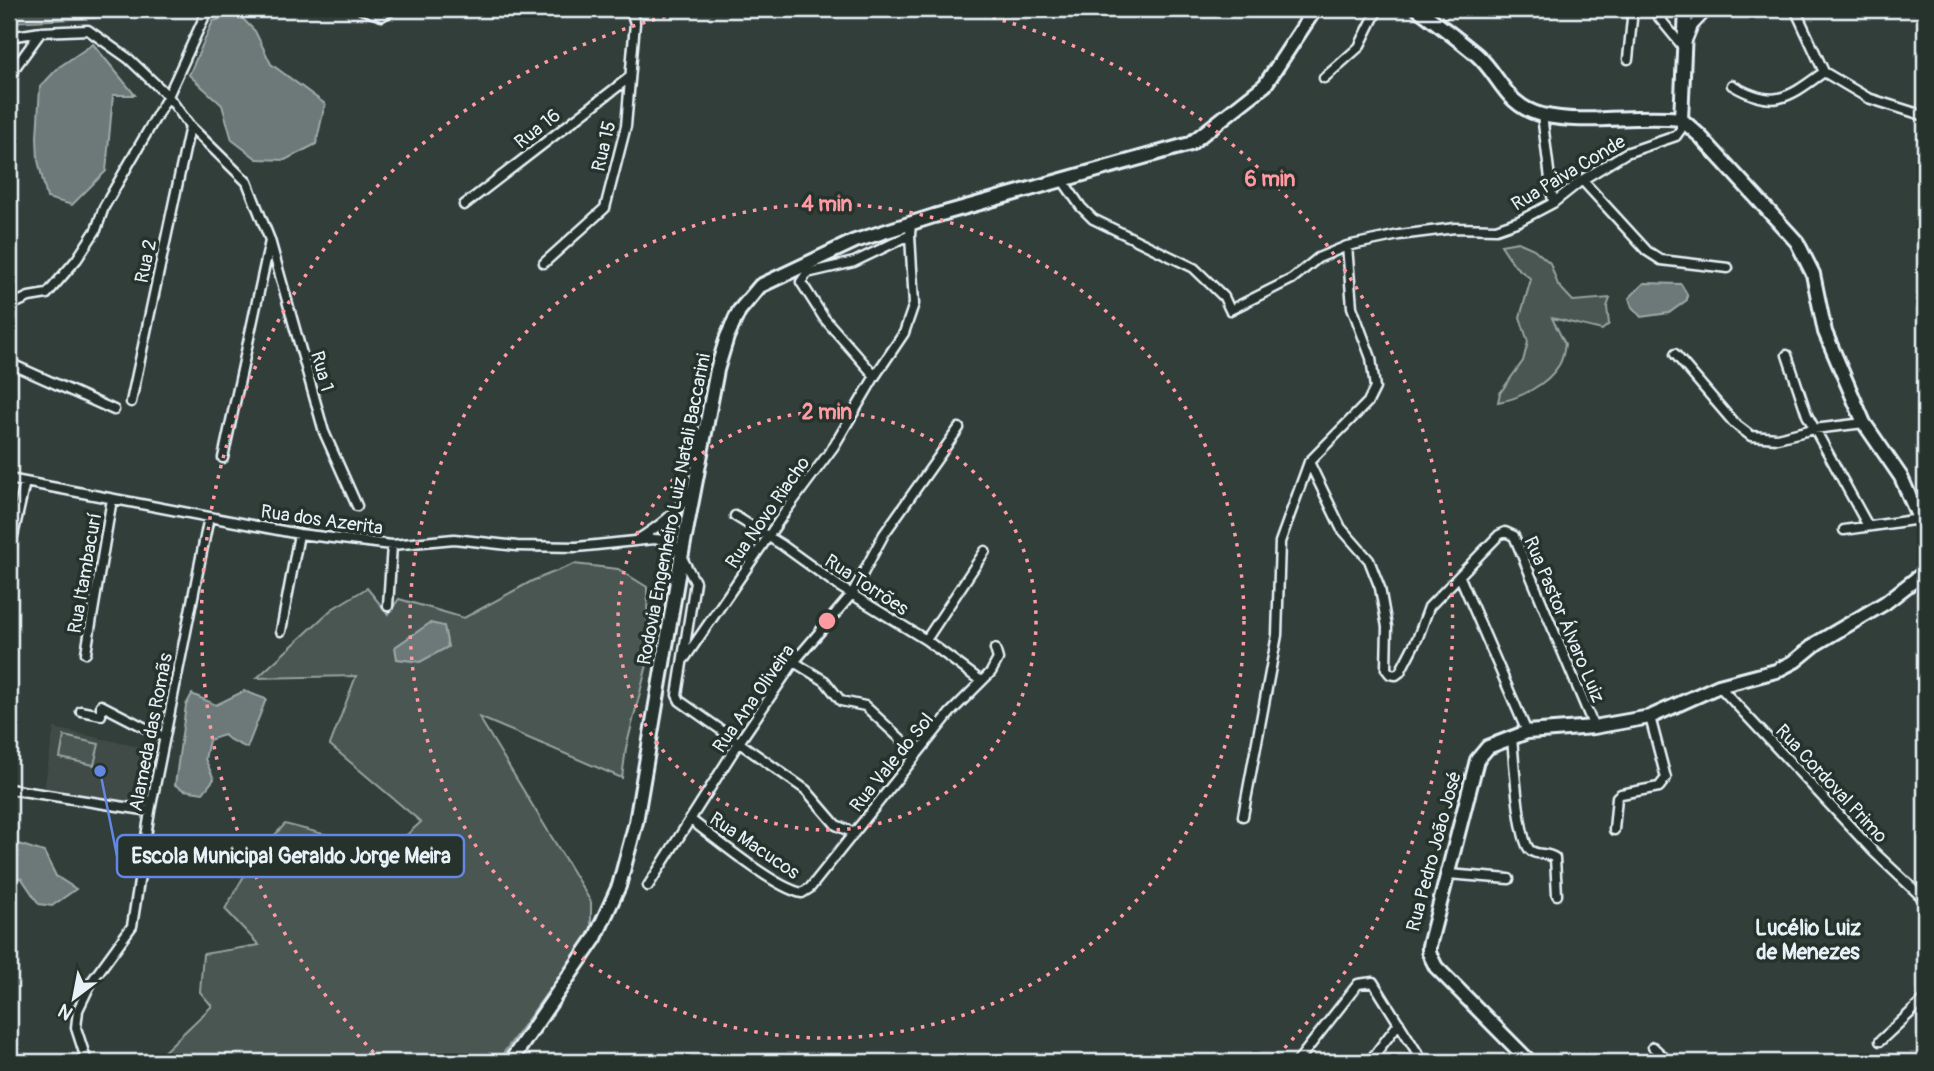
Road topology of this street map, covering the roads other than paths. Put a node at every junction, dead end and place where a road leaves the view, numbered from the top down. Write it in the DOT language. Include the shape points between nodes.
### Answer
graph roads {
  1 [pos="208,9"];
  2 [pos="361,9"];
  3 [pos="394,9"];
  4 [pos="630,9"];
  5 [pos="1315,9"];
  6 [pos="1378,9"];
  7 [pos="1418,9"];
  8 [pos="1633,9"];
  9 [pos="1652,9"];
  10 [pos="1686,9"];
  11 [pos="1709,9"];
  12 [pos="1795,9"];
  13 [pos="41,32"];
  14 [pos="9,37"];
  15 [pos="1684,48"];
  16 [pos="1628,59"];
  17 [pos="1824,72"];
  18 [pos="9,76"];
  19 [pos="630,77"];
  20 [pos="1324,78"];
  21 [pos="1732,85"];
  22 [pos="168,96"];
  23 [pos="1542,115"];
  24 [pos="1925,116"];
  25 [pos="1681,119"];
  26 [pos="190,126"];
  27 [pos="1581,180"];
  28 [pos="1063,181"];
  29 [pos="1553,203"];
  30 [pos="464,205"];
  31 [pos="910,229"];
  32 [pos="270,240"];
  33 [pos="1347,246"];
  34 [pos="544,263"];
  35 [pos="1728,268"];
  36 [pos="9,306"];
  37 [pos="1675,354"];
  38 [pos="1787,355"];
  39 [pos="9,363"];
  40 [pos="875,376"];
  41 [pos="131,402"];
  42 [pos="114,411"];
  43 [pos="1864,423"];
  44 [pos="959,428"];
  45 [pos="1814,429"];
  46 [pos="223,458"];
  47 [pos="1309,462"];
  48 [pos="9,479"];
  49 [pos="25,482"];
  50 [pos="695,483"];
  51 [pos="112,499"];
  52 [pos="357,506"];
  53 [pos="734,516"];
  54 [pos="209,517"];
  55 [pos="1868,526"];
  56 [pos="1923,526"];
  57 [pos="1844,530"];
  58 [pos="299,534"];
  59 [pos="768,537"];
  60 [pos="635,541"];
  61 [pos="392,545"];
  62 [pos="985,551"];
  63 [pos="9,554"];
  64 [pos="681,558"];
  65 [pos="1925,572"];
  66 [pos="1460,577"];
  67 [pos="852,594"];
  68 [pos="387,606"];
  69 [pos="281,631"];
  70 [pos="926,640"];
  71 [pos="995,649"];
  72 [pos="86,653"];
  73 [pos="683,662"];
  74 [pos="794,662"];
  75 [pos="981,681"];
  76 [pos="1719,686"];
  77 [pos="81,711"];
  78 [pos="1650,717"];
  79 [pos="1594,727"];
  80 [pos="1527,732"];
  81 [pos="163,737"];
  82 [pos="1512,738"];
  83 [pos="738,744"];
  84 [pos="917,754"];
  85 [pos="9,789"];
  86 [pos="149,811"];
  87 [pos="1242,816"];
  88 [pos="691,820"];
  89 [pos="1614,830"];
  90 [pos="854,833"];
  91 [pos="1448,874"];
  92 [pos="1509,879"];
  93 [pos="648,886"];
  94 [pos="802,893"];
  95 [pos="1557,895"];
  96 [pos="1925,900"];
  97 [pos="1925,999"];
  98 [pos="1399,1023"];
  99 [pos="1880,1041"];
  100 [pos="1653,1047"];
  101 [pos="87,1062"];
  102 [pos="510,1062"];
  103 [pos="1297,1062"];
  104 [pos="1369,1062"];
  105 [pos="1423,1062"];
  106 [pos="1530,1062"];
  107 [pos="1669,1062"];
  1 -- 22 [label="street"];
  2 -- 3 [label="street" via="382,16"];
  4 -- 19 [label="street, Rua 15" via="635,23"];
  5 -- 28 [label="street, Rodovia Engenheiro Luiz Natali Baccarini" via="1265,85 1190,144"];
  6 -- 20 [label="street" via="1359,47"];
  7 -- 23 [label="street" via="1480,57 1503,90"];
  8 -- 16 [label="street"];
  9 -- 15 [label="street"];
  10 -- 15 [label="street"];
  11 -- 15 [label="street" via="1693,26"];
  12 -- 17 [label="street"];
  13 -- 14 [label="street, Rua 1"];
  13 -- 18 [label="street"];
  13 -- 22 [label="street, Rua 1" via="88,30 129,59"];
  15 -- 25 [label="street"];
  17 -- 21 [label="street" via="1785,98 1768,99"];
  17 -- 24 [label="street" via="1868,98"];
  19 -- 30 [label="street, Rua 16"];
  19 -- 34 [label="street, Rua 15" via="626,126 605,208"];
  22 -- 26 [label="street, Rua 1"];
  22 -- 36 [label="street" via="78,259 47,294"];
  23 -- 25 [label="street"];
  23 -- 29 [label="street"];
  25 -- 27 [label="street, Rua Paiva Conde" via="1676,136 1626,153"];
  25 -- 43 [label="street" via="1797,242 1813,274 1825,332"];
  26 -- 32 [label="street, Rua 1" via="247,182"];
  26 -- 41 [label="street, Rua 2"];
  27 -- 29 [label="street, Rua Paiva Conde"];
  27 -- 35 [label="street" via="1647,251 1661,260"];
  28 -- 31 [label="street, Rodovia Engenheiro Luiz Natali Baccarini"];
  28 -- 33 [label="street, Rua Paiva Conde" via="1093,219 1194,268 1230,310"];
  29 -- 33 [label="street, Rua Paiva Conde" via="1496,229 1455,228"];
  31 -- 40 [label="street, Rua Novo Riacho" via="914,304 904,333"];
  31 -- 40 [label="street" via="855,261 807,274 802,282 824,318"];
  31 -- 50 [label="street, Rodovia Engenheiro Luiz Natali Baccarini" via="855,241 760,286 739,311 727,337"];
  32 -- 46 [label="street"];
  32 -- 52 [label="street, Rua 1" via="324,432"];
  33 -- 47 [label="street" via="1352,307 1371,358 1375,388 1368,402"];
  37 -- 45 [label="street" via="1734,423 1751,436 1777,438"];
  38 -- 45 [label="street"];
  39 -- 42 [label="street"];
  40 -- 59 [label="street, Rua Novo Riacho" via="834,446"];
  43 -- 45 [label="street"];
  43 -- 56 [label="street" via="1900,477"];
  44 -- 67 [label="street, Rua Ana Oliveira" via="884,534"];
  45 -- 55 [label="street"];
  47 -- 66 [label="street" via="1341,528 1369,560 1380,588 1390,674 1400,672 1429,607"];
  47 -- 87 [label="street" via="1280,542 1277,635"];
  48 -- 49 [label="street, Rua dos Azerita"];
  49 -- 51 [label="street, Rua dos Azerita"];
  49 -- 63 [label="street"];
  50 -- 60 [label="street" via="661,525"];
  50 -- 64 [label="street, Rodovia Engenheiro Luiz Natali Baccarini"];
  51 -- 54 [label="street, Rua dos Azerita"];
  51 -- 72 [label="street, Rua Itambacurí"];
  53 -- 59 [label="street, Rua Torrões"];
  54 -- 58 [label="street, Rua dos Azerita"];
  54 -- 81 [label="street, Alameda das Romãs"];
  55 -- 56 [label="street"];
  55 -- 57 [label="street"];
  58 -- 61 [label="street, Rua dos Azerita"];
  58 -- 69 [label="street"];
  59 -- 67 [label="street, Rua Torrões"];
  59 -- 73 [label="street, Rua Novo Riacho"];
  60 -- 61 [label="street, Rua dos Azerita" via="577,547 454,540"];
  60 -- 64 [label="street, Rua dos Azerita" via="667,540"];
  61 -- 68 [label="street"];
  62 -- 70 [label="street"];
  64 -- 73 [label="street" via="695,582"];
  64 -- 102 [label="street, Rodovia Engenheiro Luiz Natali Baccarini" via="636,822 619,886 595,938"];
  65 -- 76 [label="street, Rua Pedro João José" via="1795,661 1776,671"];
  66 -- 79 [label="street, Rua Pastor Álvaro Luiz" via="1499,535 1514,536"];
  66 -- 80 [label="street"];
  67 -- 70 [label="street, Rua Torrões"];
  67 -- 74 [label="street, Rua Ana Oliveira"];
  70 -- 75 [label="street, Rua Torrões"];
  71 -- 75 [label="street, Rua Vale do Sol" via="998,659"];
  73 -- 83 [label="street" via="680,701"];
  74 -- 83 [label="street, Rua Ana Oliveira"];
  74 -- 84 [label="street" via="825,681 841,701 864,705"];
  75 -- 84 [label="street, Rua Vale do Sol"];
  76 -- 78 [label="street, Rua Pedro João José"];
  76 -- 96 [label="street, Rua Cordoval Primo"];
  77 -- 81 [label="street" via="101,715 101,705"];
  78 -- 79 [label="street, Rua Pedro João José"];
  78 -- 89 [label="street" via="1666,778 1659,787 1617,797"];
  79 -- 80 [label="street, Rua Pedro João José"];
  80 -- 82 [label="street, Rua Pedro João José"];
  81 -- 86 [label="street, Alameda das Romãs"];
  82 -- 91 [label="street, Rua Pedro João José" via="1488,747 1477,760"];
  82 -- 95 [label="street" via="1519,812 1528,847 1555,858"];
  83 -- 88 [label="street, Rua Ana Oliveira"];
  83 -- 90 [label="street" via="806,790 836,825"];
  84 -- 90 [label="street, Rua Vale do Sol"];
  85 -- 86 [label="street"];
  86 -- 101 [label="street, Alameda das Romãs" via="132,926 92,981 78,1010 76,1028"];
  88 -- 93 [label="street, Rua Ana Oliveira"];
  88 -- 94 [label="street, Rua Macucos" via="778,883"];
  90 -- 94 [label="street, Rua Vale do Sol"];
  91 -- 92 [label="street"];
  91 -- 106 [label="street, Rua Pedro João José" via="1429,953 1436,967"];
  97 -- 99 [label="street"];
  98 -- 103 [label="street" via="1373,982 1358,984"];
  98 -- 104 [label="street"];
  98 -- 105 [label="street"];
  100 -- 107 [label="street"];
}
